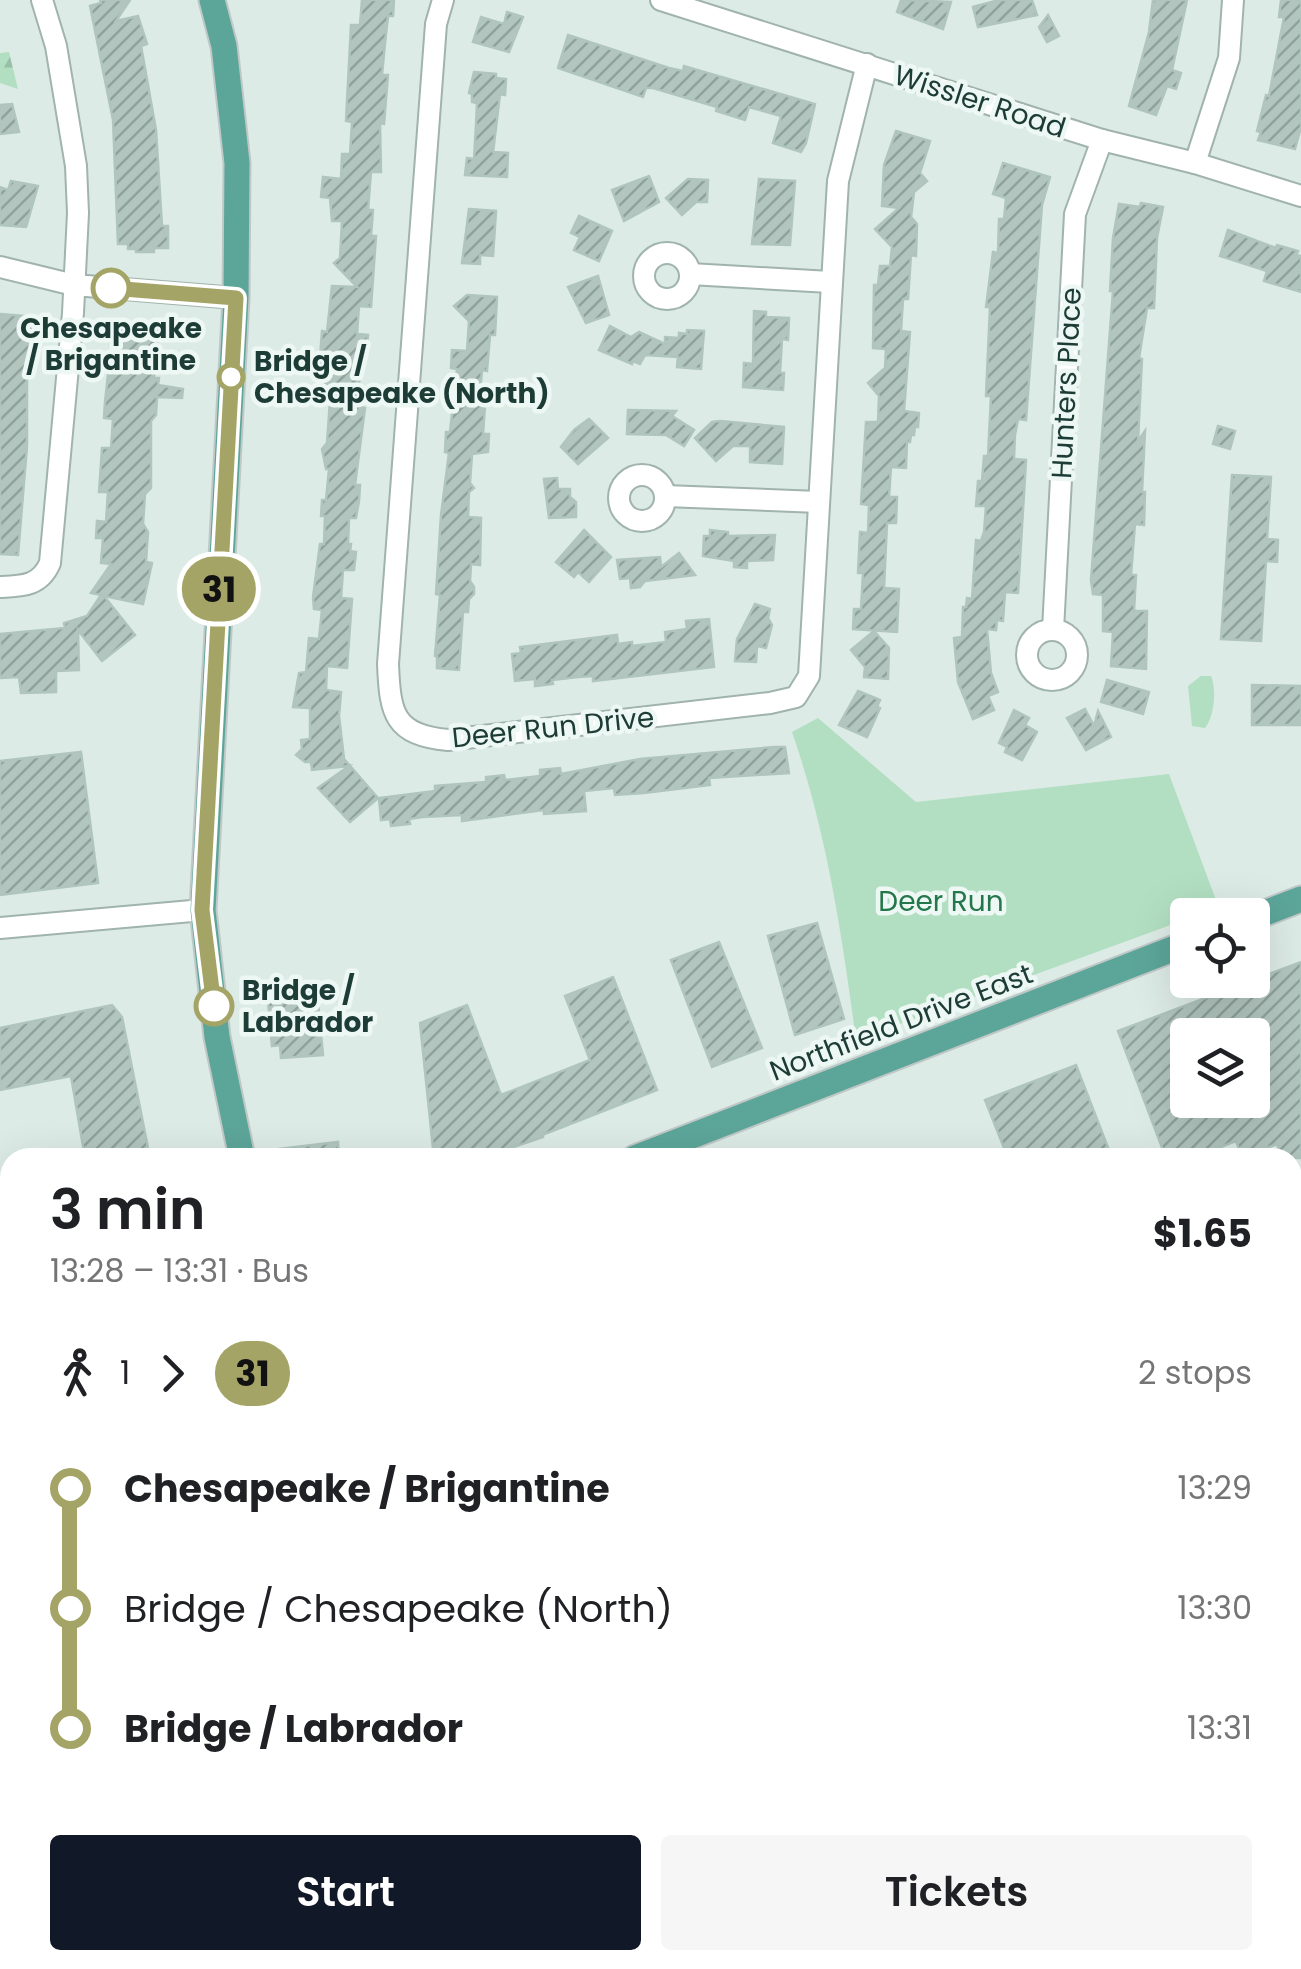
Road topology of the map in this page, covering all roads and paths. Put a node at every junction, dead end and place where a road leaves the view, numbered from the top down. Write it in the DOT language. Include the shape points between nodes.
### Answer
graph roads {
  1 [pos="42,0"];
  2 [pos="212,0"];
  3 [pos="443,0"];
  4 [pos="661,0"];
  5 [pos="1234,0"];
  6 [pos="866,64"];
  7 [pos="1102,140"];
  8 [pos="1195,163"];
  9 [pos="1301,196"];
  10 [pos="0,267"];
  11 [pos="690,274"];
  12 [pos="830,282"];
  13 [pos="74,285"];
  14 [pos="236,298"];
  15 [pos="665,496"];
  16 [pos="818,502"];
  17 [pos="0,587"];
  18 [pos="1053,630"];
  19 [pos="1301,899"];
  20 [pos="202,910"];
  21 [pos="1270,911"];
  22 [pos="0,928"];
  23 [pos="1170,950"];
  24 [pos="240,1148"];
  25 [pos="661,1148"];
  1 -- 13 [label="street" via="76,166"];
  2 -- 14 [label="main road" via="237,163"];
  3 -- 16 [label="street, Deer Run Drive" via="388,664 400,724 419,738 448,740 796,697 809,676"];
  4 -- 6 [label="street, Wissler Road"];
  5 -- 8 [label="street" via="1229,58"];
  6 -- 7 [label="street, Wissler Road"];
  6 -- 12 [label="street, Deer Run Drive" via="838,181"];
  7 -- 8 [label="street, Wissler Road"];
  7 -- 18 [label="street, Hunters Place" via="1076,214"];
  8 -- 9 [label="street, Wissler Road"];
  10 -- 13 [label="street"];
  11 -- 12 [label="street"];
  12 -- 16 [label="street, Deer Run Drive"];
  13 -- 14 [label="street"];
  13 -- 17 [label="street" via="50,563 36,582"];
  14 -- 20 [label="main road"];
  15 -- 16 [label="street"];
  19 -- 21 [label="main road"];
  20 -- 22 [label="street"];
  20 -- 24 [label="main road"];
  23 -- 25 [label="main road, Northfield Drive East"];
}
